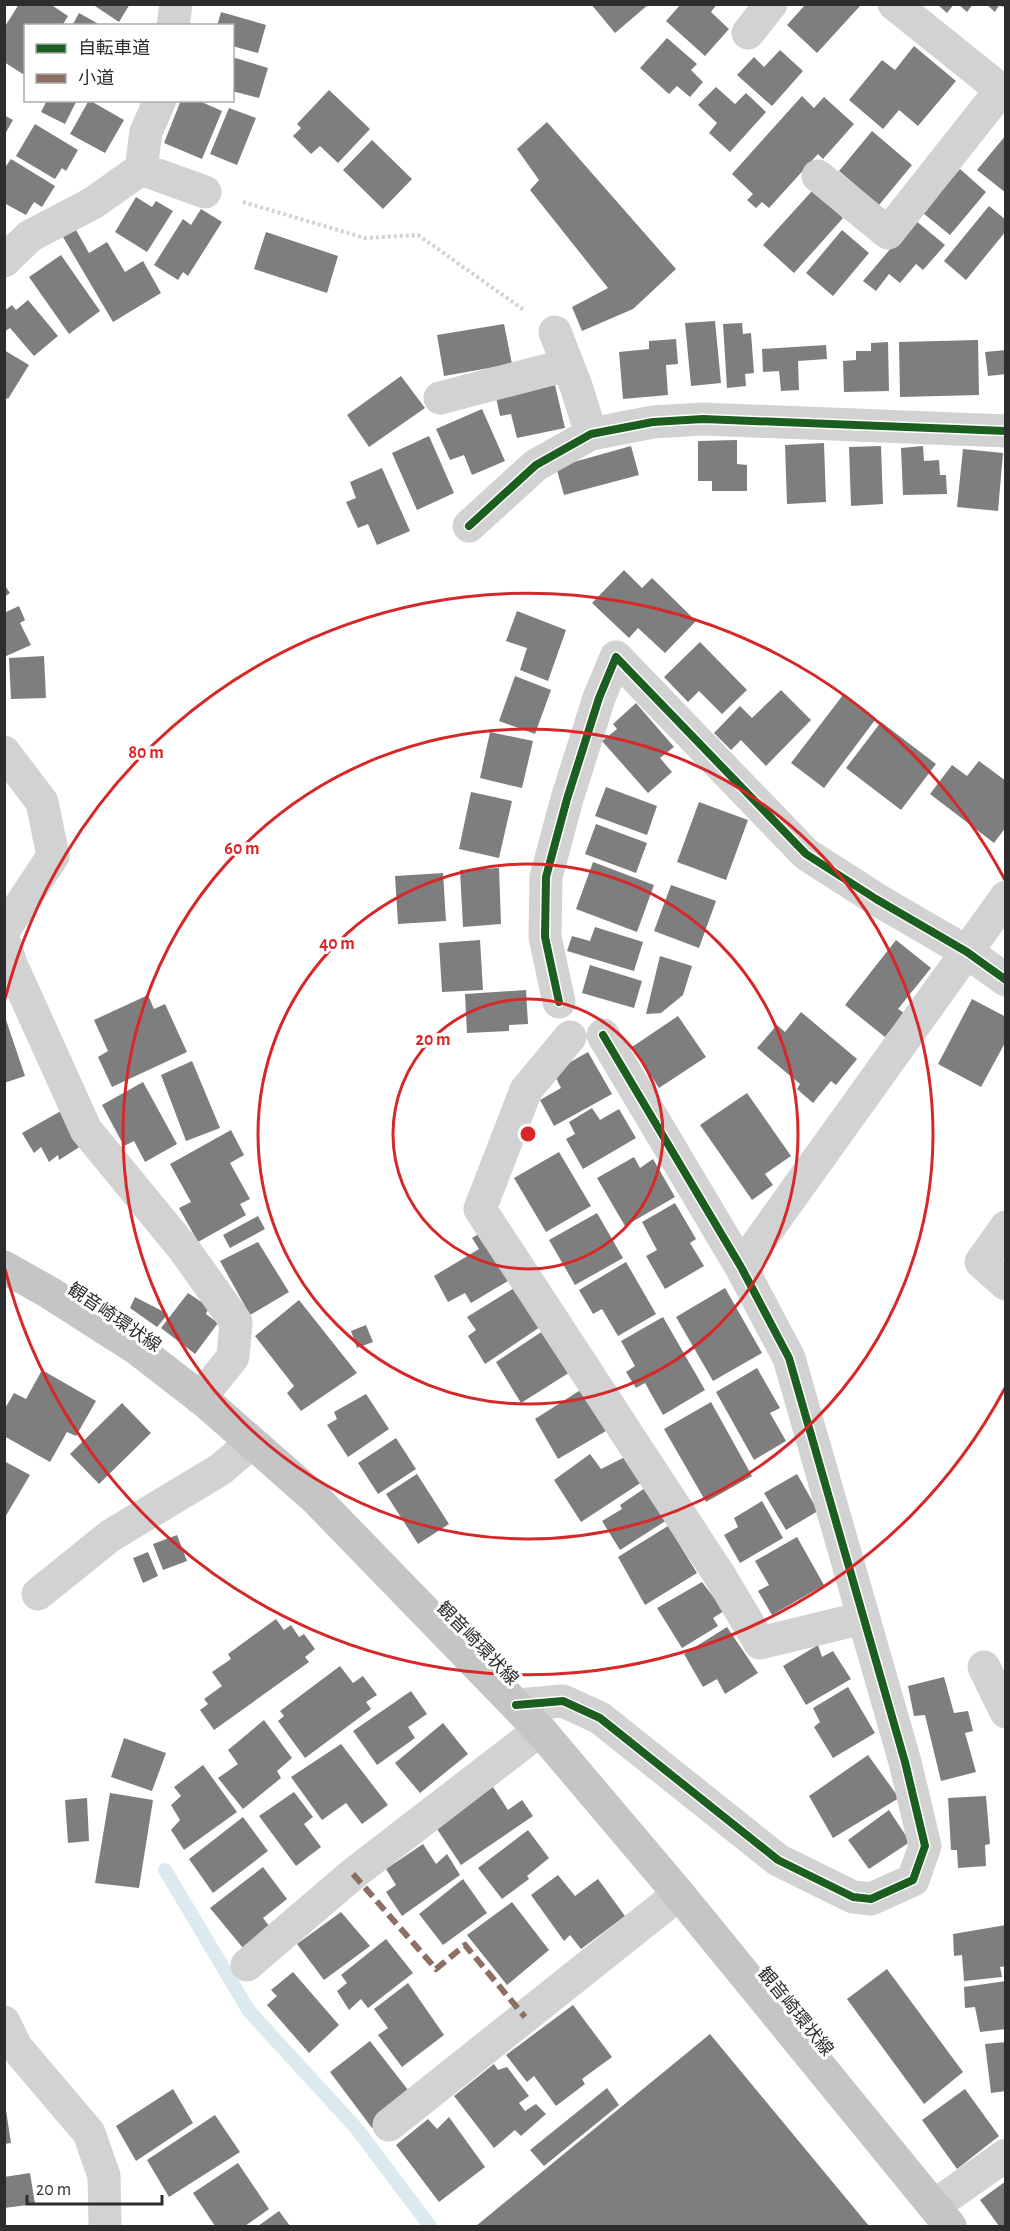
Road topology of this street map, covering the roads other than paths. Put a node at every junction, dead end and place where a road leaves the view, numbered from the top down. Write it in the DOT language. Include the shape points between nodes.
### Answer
graph roads {
  1 [pos="176,4"];
  2 [pos="771,4"];
  3 [pos="894,4"];
  4 [pos="173,24"];
  5 [pos="748,33"];
  6 [pos="1003,92"];
  7 [pos="159,102"];
  8 [pos="141,169"];
  9 [pos="818,176"];
  10 [pos="205,192"];
  11 [pos="4,261"];
  12 [pos="555,332"];
  13 [pos="567,364"];
  14 [pos="440,398"];
  15 [pos="1005,431"];
  16 [pos="591,434"];
  17 [pos="469,526"];
  18 [pos="4,752"];
  19 [pos="1005,897"];
  20 [pos="4,930"];
  21 [pos="4,940"];
  22 [pos="967,952"];
  23 [pos="1005,980"];
  24 [pos="559,1002"];
  25 [pos="603,1035"];
  26 [pos="570,1037"];
  27 [pos="1005,1227"];
  28 [pos="4,1267"];
  29 [pos="741,1267"];
  30 [pos="1005,1284"];
  31 [pos="200,1398"];
  32 [pos="250,1443"];
  33 [pos="38,1594"];
  34 [pos="863,1618"];
  35 [pos="984,1668"];
  36 [pos="516,1705"];
  37 [pos="1005,1712"];
  38 [pos="540,1730"];
  39 [pos="678,1893"];
  40 [pos="247,1965"];
  41 [pos="4,2022"];
  42 [pos="389,2125"];
  43 [pos="1005,2155"];
  44 [pos="942,2216"];
  45 [pos="105,2226"];
  1 -- 4 [label="street"];
  2 -- 5 [label="street"];
  3 -- 6 [label="street"];
  6 -- 9 [label="street" via="888,233"];
  7 -- 8 [label="street" via="146,132"];
  8 -- 10 [label="street"];
  8 -- 11 [label="street" via="93,203 30,236"];
  12 -- 13 [label="street"];
  13 -- 14 [label="street"];
  13 -- 16 [label="street"];
  15 -- 16 [label="street" via="703,419 653,422"];
  16 -- 17 [label="street" via="536,465"];
  18 -- 20 [label="street" via="42,802 53,856"];
  19 -- 22 [label="street"];
  21 -- 31 [label="street" via="11,964 87,1130 183,1248 236,1322 233,1357"];
  22 -- 23 [label="street"];
  22 -- 24 [label="street" via="806,854 616,657 567,798 546,877 545,937"];
  22 -- 29 [label="street"];
  25 -- 29 [label="street"];
  26 -- 34 [label="street" via="526,1090 480,1209 760,1643"];
  27 -- 30 [label="street" via="981,1262"];
  28 -- 31 [label="main road, 観音崎環状線" via="136,1348"];
  29 -- 34 [label="street" via="789,1358"];
  31 -- 32 [label="main road, 観音崎環状線"];
  32 -- 33 [label="street" via="220,1469 110,1536"];
  32 -- 36 [label="main road, 観音崎環状線" via="315,1498"];
  34 -- 36 [label="street" via="925,1846 913,1880 871,1899 853,1897 778,1860 600,1718 563,1701"];
  35 -- 37 [label="street"];
  36 -- 38 [label="main road, 観音崎環状線"];
  38 -- 39 [label="main road, 観音崎環状線"];
  38 -- 40 [label="street" via="353,1874"];
  39 -- 42 [label="street"];
  39 -- 44 [label="main road, 観音崎環状線"];
  41 -- 45 [label="street" via="16,2047 89,2133 104,2176"];
  43 -- 44 [label="street"];
}
